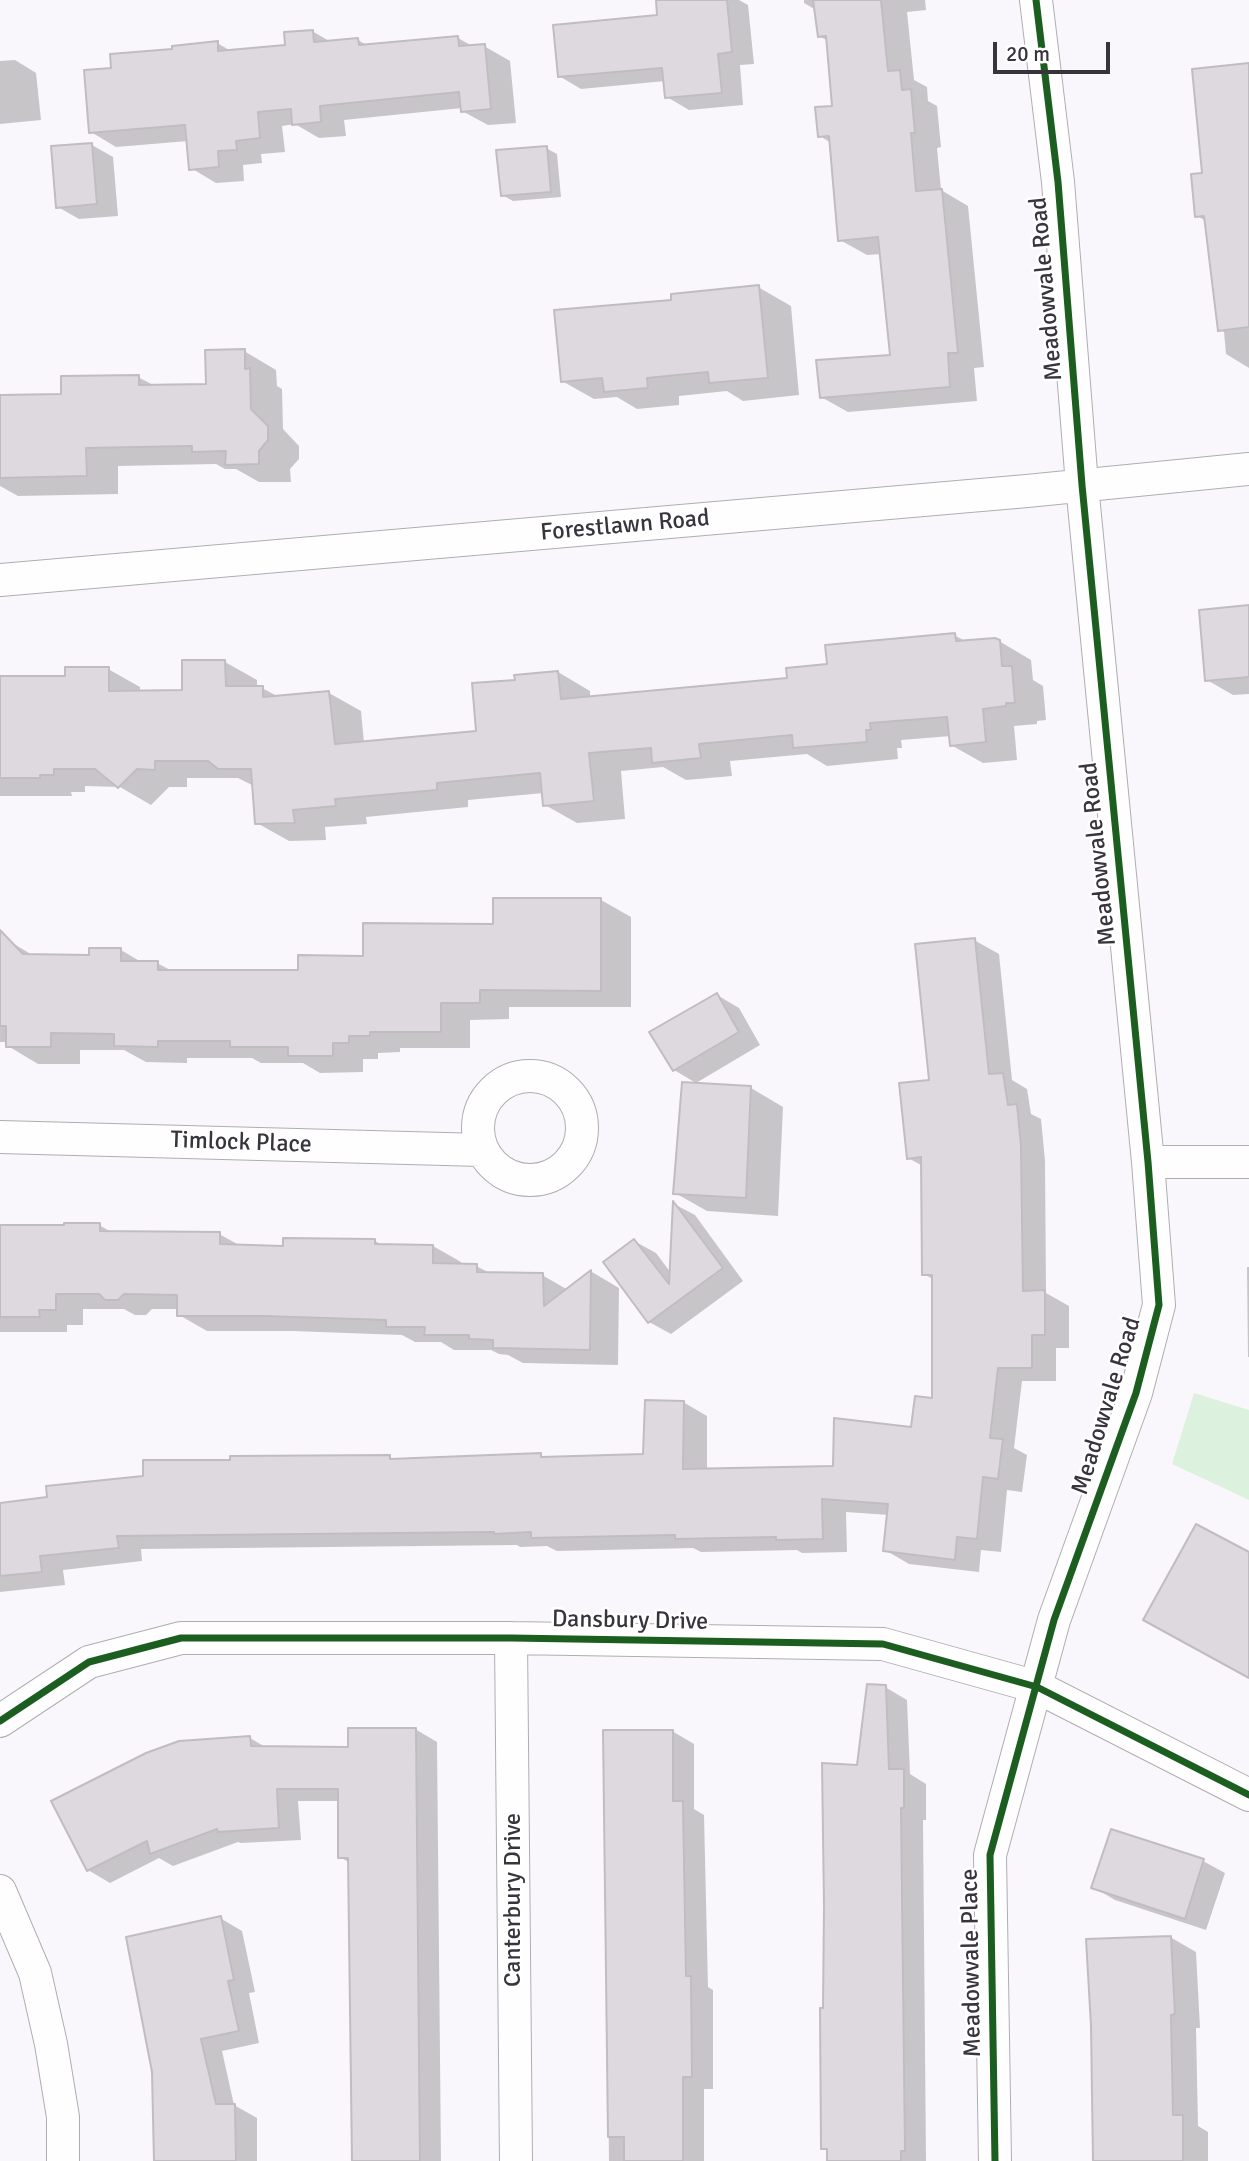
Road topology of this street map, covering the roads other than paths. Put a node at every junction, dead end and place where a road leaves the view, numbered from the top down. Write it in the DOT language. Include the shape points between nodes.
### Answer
graph roads {
  1 [pos="1036,0"];
  2 [pos="1249,469"];
  3 [pos="1082,485"];
  4 [pos="0,580"];
  5 [pos="0,1137"];
  6 [pos="482,1150"];
  7 [pos="1148,1162"];
  8 [pos="1249,1162"];
  9 [pos="511,1638"];
  10 [pos="1037,1687"];
  11 [pos="0,1721"];
  12 [pos="1249,1795"];
  13 [pos="0,1891"];
  14 [pos="63,2161"];
  15 [pos="516,2161"];
  16 [pos="995,2161"];
  1 -- 3 [label="street, Meadowvale Road" via="1058,182"];
  2 -- 3 [label="street, Forestlawn Road"];
  3 -- 4 [label="street, Forestlawn Road"];
  3 -- 7 [label="street, Meadowvale Road"];
  5 -- 6 [label="street, Timlock Place"];
  7 -- 8 [label="street"];
  7 -- 10 [label="street, Meadowvale Road" via="1158,1305 1136,1393 1055,1620"];
  9 -- 10 [label="street, Dansbury Drive" via="883,1644"];
  9 -- 11 [label="street, Dansbury Drive" via="181,1637 89,1662"];
  9 -- 15 [label="street, Canterbury Drive"];
  10 -- 12 [label="street, Dansbury Drive"];
  10 -- 16 [label="street, Meadowvale Place" via="990,1855"];
  13 -- 14 [label="street" via="35,1973 63,2117"];
}
